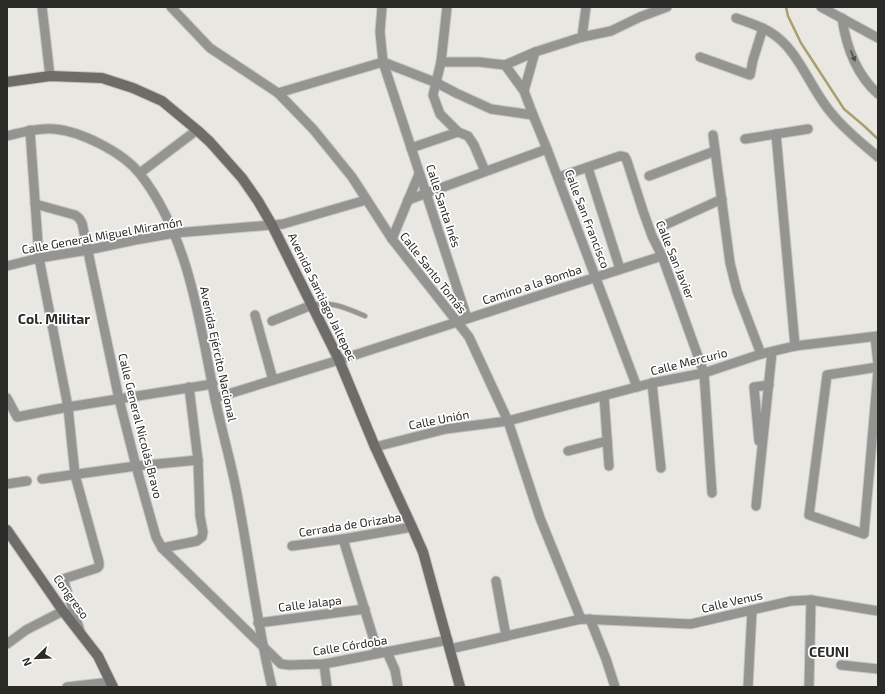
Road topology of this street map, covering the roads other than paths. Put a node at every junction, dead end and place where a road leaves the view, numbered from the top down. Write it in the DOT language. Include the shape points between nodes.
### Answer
graph roads {
  1 [pos="42,7"];
  2 [pos="171,7"];
  3 [pos="382,7"];
  4 [pos="447,7"];
  5 [pos="586,7"];
  6 [pos="667,7"];
  7 [pos="821,7"];
  8 [pos="736,18"];
  9 [pos="842,18"];
  10 [pos="763,28"];
  11 [pos="582,37"];
  12 [pos="878,38"];
  13 [pos="535,52"];
  14 [pos="700,57"];
  15 [pos="383,62"];
  16 [pos="441,62"];
  17 [pos="505,65"];
  18 [pos="50,76"];
  19 [pos="7,82"];
  20 [pos="437,83"];
  21 [pos="524,91"];
  22 [pos="278,93"];
  23 [pos="878,94"];
  24 [pos="533,115"];
  25 [pos="808,129"];
  26 [pos="30,130"];
  27 [pos="197,130"];
  28 [pos="458,132"];
  29 [pos="776,134"];
  30 [pos="713,135"];
  31 [pos="7,136"];
  32 [pos="745,139"];
  33 [pos="411,148"];
  34 [pos="548,149"];
  35 [pos="715,151"];
  36 [pos="878,157"];
  37 [pos="588,168"];
  38 [pos="485,171"];
  39 [pos="140,173"];
  40 [pos="419,174"];
  41 [pos="649,176"];
  42 [pos="559,177"];
  43 [pos="426,194"];
  44 [pos="722,199"];
  45 [pos="366,200"];
  46 [pos="408,200"];
  47 [pos="35,204"];
  48 [pos="665,225"];
  49 [pos="272,226"];
  50 [pos="175,233"];
  51 [pos="392,239"];
  52 [pos="88,250"];
  53 [pos="662,256"];
  54 [pos="39,258"];
  55 [pos="7,266"];
  56 [pos="620,269"];
  57 [pos="596,277"];
  58 [pos="312,305"];
  59 [pos="255,315"];
  60 [pos="365,316"];
  61 [pos="467,318"];
  62 [pos="272,321"];
  63 [pos="456,322"];
  64 [pos="876,336"];
  65 [pos="795,346"];
  66 [pos="772,352"];
  67 [pos="761,354"];
  68 [pos="338,360"];
  69 [pos="878,362"];
  70 [pos="878,371"];
  71 [pos="704,372"];
  72 [pos="273,380"];
  73 [pos="652,383"];
  74 [pos="213,384"];
  75 [pos="769,385"];
  76 [pos="189,387"];
  77 [pos="637,387"];
  78 [pos="604,396"];
  79 [pos="7,398"];
  80 [pos="215,398"];
  81 [pos="119,399"];
  82 [pos="68,407"];
  83 [pos="508,422"];
  84 [pos="607,441"];
  85 [pos="375,446"];
  86 [pos="568,452"];
  87 [pos="198,460"];
  88 [pos="761,460"];
  89 [pos="136,466"];
  90 [pos="609,466"];
  91 [pos="661,468"];
  92 [pos="75,474"];
  93 [pos="42,479"];
  94 [pos="27,481"];
  95 [pos="7,484"];
  96 [pos="712,493"];
  97 [pos="756,506"];
  98 [pos="412,527"];
  99 [pos="7,530"];
  100 [pos="343,539"];
  101 [pos="292,546"];
  102 [pos="162,548"];
  103 [pos="496,581"];
  104 [pos="811,600"];
  105 [pos="364,609"];
  106 [pos="63,610"];
  107 [pos="752,610"];
  108 [pos="878,611"];
  109 [pos="586,619"];
  110 [pos="258,623"];
  111 [pos="81,633"];
  112 [pos="506,636"];
  113 [pos="7,644"];
  114 [pos="449,645"];
  115 [pos="262,646"];
  116 [pos="382,653"];
  117 [pos="324,664"];
  118 [pos="840,666"];
  119 [pos="878,669"];
  120 [pos="112,685"];
  121 [pos="67,687"];
  122 [pos="272,687"];
  123 [pos="327,687"];
  124 [pos="398,687"];
  125 [pos="460,687"];
  126 [pos="616,687"];
  127 [pos="748,687"];
  128 [pos="809,687"];
  1 -- 18 [label="street"];
  2 -- 22 [label="street, Calle Santo Tomás" via="210,48"];
  3 -- 15 [label="street, Calle Santa Inés" via="380,32"];
  4 -- 16 [label="street"];
  5 -- 11 [label="street"];
  6 -- 11 [label="street" via="611,31"];
  7 -- 9 [label="street"];
  8 -- 10 [label="street"];
  9 -- 12 [label="street"];
  9 -- 23 [label="street, one-way" via="845,38 855,62 867,84"];
  10 -- 14 [label="street" via="750,75"];
  10 -- 36 [label="street" via="782,41 833,116"];
  11 -- 13 [label="street"];
  13 -- 17 [label="street"];
  13 -- 21 [label="street"];
  15 -- 20 [label="street"];
  15 -- 22 [label="street"];
  15 -- 33 [label="street, Calle Santa Inés"];
  16 -- 17 [label="street"];
  16 -- 20 [label="street"];
  17 -- 21 [label="street, Calle San Francisco"];
  18 -- 19 [label="street, Avenida Santiago Jaltepec"];
  18 -- 27 [label="street, Avenida Santiago Jaltepec" via="102,78 133,88 162,102"];
  20 -- 24 [label="street" via="492,109"];
  20 -- 28 [label="street" via="433,96 440,114"];
  21 -- 24 [label="street, Calle San Francisco"];
  22 -- 45 [label="street, Calle Santo Tomás" via="347,171"];
  24 -- 34 [label="street, Calle San Francisco"];
  25 -- 29 [label="street"];
  26 -- 31 [label="street, Avenida Ejército Nacional"];
  26 -- 39 [label="street, Avenida Ejército Nacional" via="55,129 100,143"];
  26 -- 47 [label="street"];
  27 -- 39 [label="street"];
  27 -- 49 [label="street, Avenida Santiago Jaltepec" via="242,178"];
  28 -- 33 [label="street"];
  28 -- 38 [label="street" via="468,136"];
  29 -- 32 [label="street"];
  29 -- 65 [label="street"];
  30 -- 35 [label="street"];
  33 -- 40 [label="street, Calle Santa Inés"];
  34 -- 38 [label="street"];
  34 -- 42 [label="street, Calle San Francisco"];
  35 -- 41 [label="street"];
  35 -- 44 [label="street"];
  37 -- 42 [label="street"];
  37 -- 53 [label="street, Calle San Javier" via="620,156 625,157 645,218"];
  37 -- 56 [label="street"];
  38 -- 43 [label="street"];
  39 -- 50 [label="street, Avenida Ejército Nacional"];
  40 -- 43 [label="street, Calle Santa Inés"];
  40 -- 46 [label="street"];
  42 -- 57 [label="street, Calle San Francisco"];
  43 -- 46 [label="street"];
  43 -- 61 [label="street, Calle Santa Inés"];
  44 -- 48 [label="street"];
  44 -- 67 [label="street" via="730,263 737,291"];
  45 -- 49 [label="street, Calle General Miguel Miramón"];
  45 -- 51 [label="street, Calle Santo Tomás"];
  46 -- 51 [label="street"];
  47 -- 52 [label="street, Calle General Nicolás Bravo" via="79,218"];
  47 -- 54 [label="street"];
  49 -- 50 [label="street, Calle General Miguel Miramón"];
  49 -- 58 [label="street, Avenida Santiago Jaltepec"];
  50 -- 52 [label="street, Calle General Miguel Miramón"];
  50 -- 74 [label="street, Avenida Ejército Nacional" via="199,312"];
  51 -- 63 [label="street, Calle Santo Tomás"];
  52 -- 54 [label="street, Calle General Miguel Miramón"];
  52 -- 81 [label="street, Calle General Nicolás Bravo"];
  53 -- 56 [label="street, Camino a la Bomba"];
  53 -- 71 [label="street, Calle San Javier"];
  54 -- 55 [label="street, Calle General Miguel Miramón"];
  54 -- 82 [label="street"];
  56 -- 57 [label="street, Camino a la Bomba"];
  57 -- 61 [label="street, Camino a la Bomba"];
  57 -- 77 [label="street, Calle San Francisco"];
  58 -- 60 [label="lane" via="334,304"];
  58 -- 62 [label="street"];
  58 -- 68 [label="street, Avenida Santiago Jaltepec"];
  59 -- 72 [label="street"];
  61 -- 63 [label="street, Camino a la Bomba"];
  63 -- 68 [label="street, Camino a la Bomba"];
  63 -- 83 [label="street, Calle Santo Tomás" via="468,337"];
  64 -- 65 [label="street, Calle Mercurio"];
  64 -- 69 [label="street"];
  65 -- 66 [label="street, Calle Mercurio"];
  66 -- 67 [label="street, Calle Mercurio"];
  66 -- 75 [label="street"];
  67 -- 71 [label="street, Calle Mercurio"];
  68 -- 72 [label="street, Camino a la Bomba"];
  68 -- 85 [label="street, Avenida Santiago Jaltepec"];
  69 -- 70 [label="street" via="827,375 809,515 864,534"];
  71 -- 73 [label="street, Calle Mercurio"];
  71 -- 96 [label="street, Calle San Javier"];
  72 -- 80 [label="street, Camino a la Bomba"];
  73 -- 77 [label="street, Calle Mercurio"];
  73 -- 91 [label="street"];
  74 -- 76 [label="street"];
  74 -- 80 [label="street, Avenida Ejército Nacional"];
  75 -- 88 [label="street"];
  75 -- 88 [label="street" via="754,387"];
  76 -- 81 [label="street"];
  76 -- 87 [label="street"];
  77 -- 78 [label="street, Calle Mercurio"];
  78 -- 83 [label="street, Calle Mercurio"];
  78 -- 84 [label="street"];
  79 -- 82 [label="street" via="17,417"];
  80 -- 110 [label="street, Avenida Ejército Nacional" via="238,498"];
  81 -- 82 [label="street"];
  81 -- 89 [label="street, Calle General Nicolás Bravo"];
  82 -- 92 [label="street"];
  83 -- 85 [label="street, Calle Unión" via="446,429"];
  83 -- 109 [label="street, Calle Santo Tomás" via="540,518"];
  84 -- 86 [label="street"];
  84 -- 90 [label="street"];
  85 -- 98 [label="street, Avenida Santiago Jaltepec"];
  87 -- 89 [label="street"];
  87 -- 102 [label="street" via="202,537"];
  88 -- 97 [label="street"];
  89 -- 92 [label="street"];
  89 -- 102 [label="street, Calle General Nicolás Bravo" via="156,537"];
  92 -- 93 [label="street"];
  92 -- 111 [label="street" via="99,566 63,579"];
  94 -- 95 [label="street"];
  98 -- 100 [label="street, Cerrada de Orizaba"];
  98 -- 114 [label="street, Avenida Santiago Jaltepec" via="423,552"];
  99 -- 106 [label="street, Congreso"];
  100 -- 101 [label="street, Cerrada de Orizaba"];
  100 -- 105 [label="street"];
  102 -- 115 [label="street, Calle General Nicolás Bravo"];
  103 -- 112 [label="street"];
  104 -- 107 [label="street, Calle Venus" via="791,601"];
  104 -- 108 [label="street, Calle Venus"];
  104 -- 128 [label="street"];
  105 -- 110 [label="street, Calle Jalapa"];
  105 -- 116 [label="street"];
  106 -- 111 [label="street, Congreso"];
  106 -- 113 [label="street" via="26,630"];
  107 -- 109 [label="street, Calle Venus" via="691,624"];
  107 -- 127 [label="street"];
  109 -- 112 [label="street, Calle Córdoba"];
  109 -- 126 [label="street, Calle Santo Tomás" via="606,659"];
  110 -- 115 [label="street, Avenida Ejército Nacional"];
  111 -- 120 [label="street, Congreso" via="98,656"];
  112 -- 114 [label="street, Calle Córdoba"];
  114 -- 116 [label="street, Calle Córdoba"];
  114 -- 125 [label="street, Avenida Santiago Jaltepec"];
  115 -- 117 [label="street, Calle Córdoba" via="281,664"];
  115 -- 122 [label="street, Avenida Ejército Nacional"];
  116 -- 117 [label="street, Calle Córdoba"];
  116 -- 124 [label="street" via="395,670"];
  117 -- 123 [label="street"];
  118 -- 119 [label="street"];
  120 -- 121 [label="street"];
}
